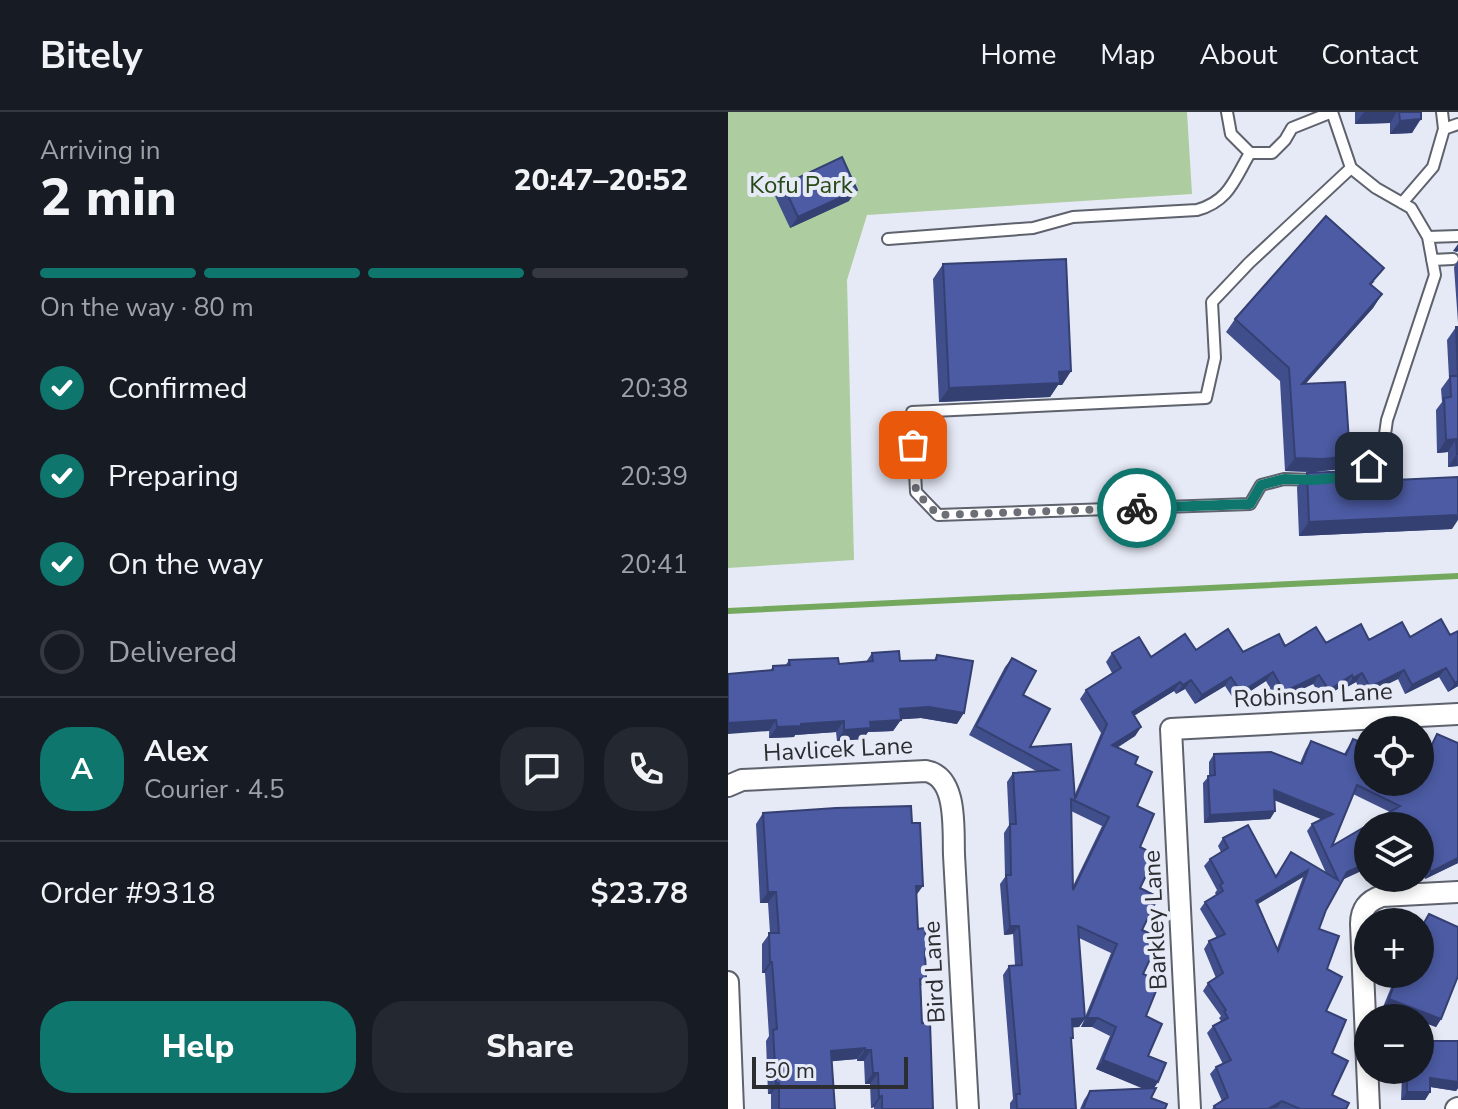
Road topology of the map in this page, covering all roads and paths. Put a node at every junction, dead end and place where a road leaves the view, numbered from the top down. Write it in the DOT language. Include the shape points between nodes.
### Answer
graph roads {
  1 [pos="1227,112"];
  2 [pos="1332,112"];
  3 [pos="1442,112"];
  4 [pos="1458,124"];
  5 [pos="1444,129"];
  6 [pos="1250,153"];
  7 [pos="1351,168"];
  8 [pos="1402,203"];
  9 [pos="1458,236"];
  10 [pos="1428,237"];
  11 [pos="888,239"];
  12 [pos="1453,259"];
  13 [pos="1432,260"];
  14 [pos="1458,714"];
  15 [pos="1171,729"];
  16 [pos="728,786"];
  17 [pos="953,832"];
  18 [pos="1458,892"];
  19 [pos="728,982"];
  20 [pos="733,1109"];
  21 [pos="968,1109"];
  22 [pos="1190,1109"];
  23 [pos="1369,1109"];
  1 -- 6 [label="lane" via="1231,134"];
  2 -- 6 [label="lane" via="1292,128 1272,153"];
  2 -- 7 [label="lane"];
  3 -- 5 [label="lane"];
  4 -- 5 [label="lane"];
  5 -- 8 [label="lane" via="1433,167"];
  6 -- 11 [label="lane" via="1225,196 1197,210 1073,217 1033,228"];
  7 -- 8 [label="lane"];
  7 -- 13 [label="lane" via="1212,302 1215,358 1206,398 912,412 916,492 938,515 1234,505 1250,504 1261,485 1284,479 1356,476 1382,456 1387,420 1435,275"];
  8 -- 10 [label="lane" via="1411,208"];
  9 -- 10 [label="lane"];
  10 -- 13 [label="lane"];
  12 -- 13 [label="lane"];
  14 -- 15 [label="street, Robinson Lane"];
  15 -- 22 [label="street, Barkley Lane"];
  16 -- 17 [label="street, Havlicek Lane" via="742,780 934,772 946,786"];
  17 -- 21 [label="street, Bird Lane"];
  18 -- 23 [label="street" via="1382,896 1368,903 1361,915"];
  19 -- 20 [label="street"];
}
